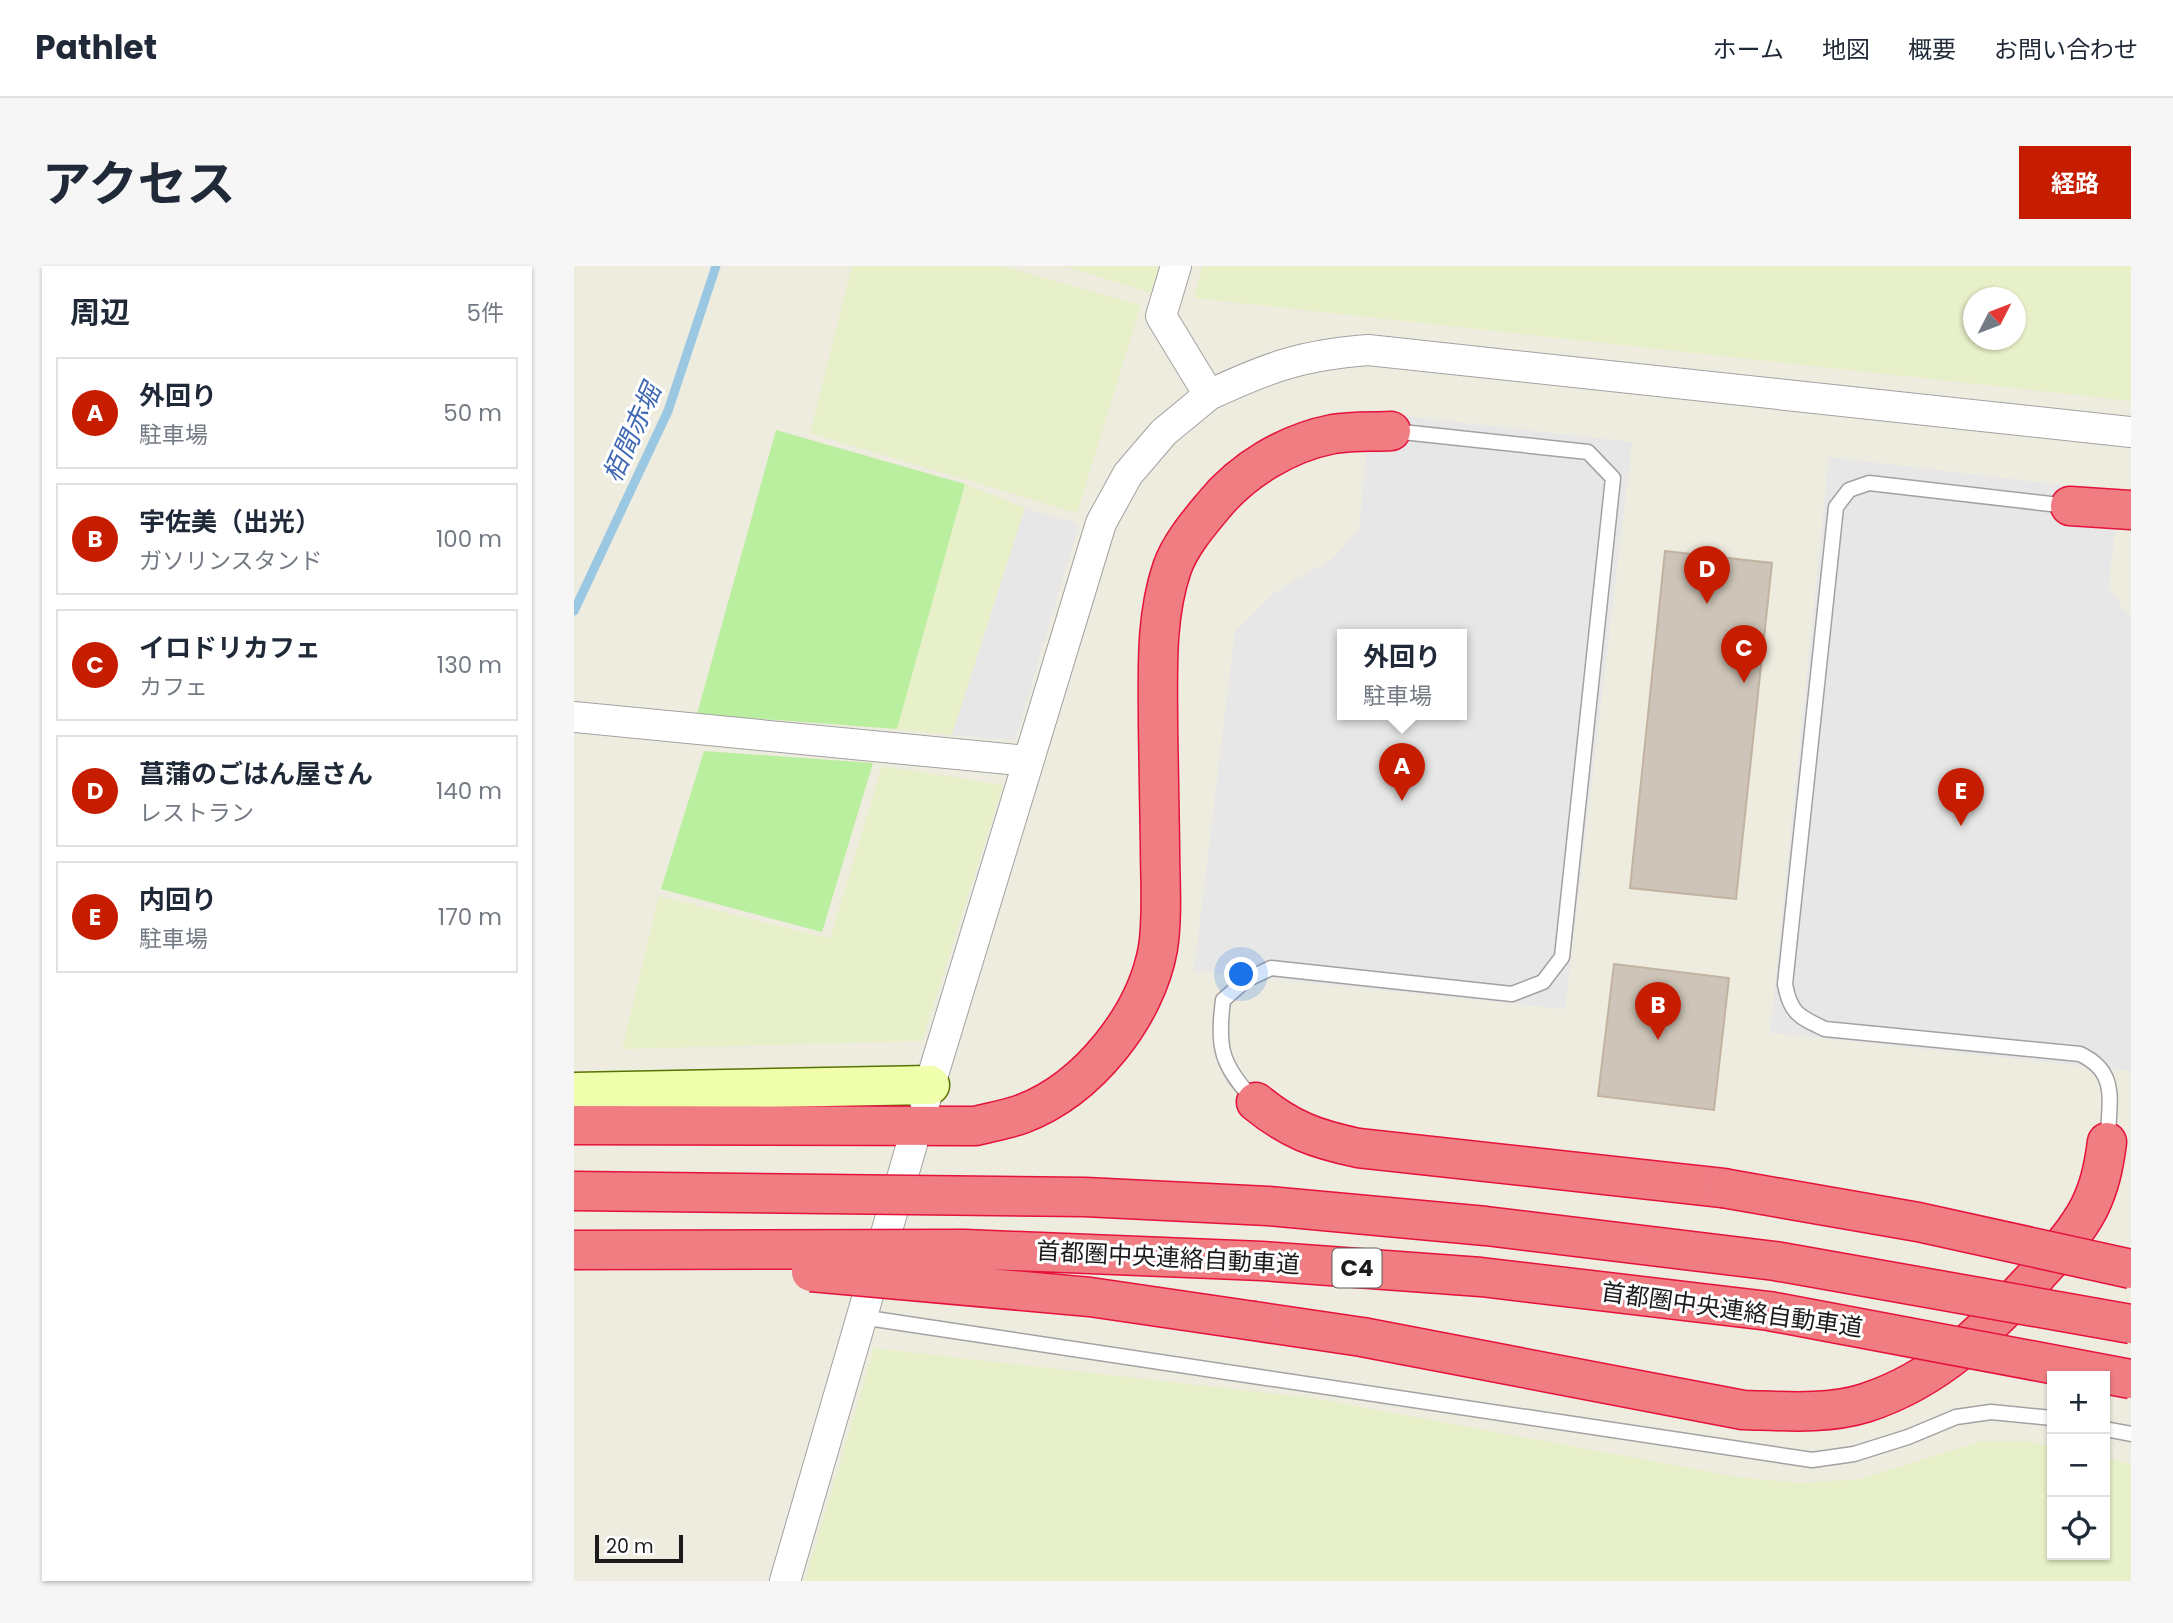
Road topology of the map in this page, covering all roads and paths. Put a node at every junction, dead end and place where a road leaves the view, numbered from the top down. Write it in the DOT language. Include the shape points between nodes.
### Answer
graph roads {
  1 [pos="1176,266"];
  2 [pos="1209,395"];
  3 [pos="1391,431"];
  4 [pos="2131,432"];
  5 [pos="2070,506"];
  6 [pos="2131,510"];
  7 [pos="574,718"];
  8 [pos="1028,761"];
  9 [pos="574,1092"];
  10 [pos="927,1093"];
  11 [pos="1256,1102"];
  12 [pos="574,1125"];
  13 [pos="2108,1142"];
  14 [pos="912,1144"];
  15 [pos="574,1191"];
  16 [pos="574,1250"];
  17 [pos="574,1266"];
  18 [pos="2131,1269"];
  19 [pos="861,1317"];
  20 [pos="2131,1324"];
  21 [pos="2131,1379"];
  22 [pos="2047,1418"];
  23 [pos="2110,1430"];
  24 [pos="2131,1434"];
  25 [pos="785,1581"];
  1 -- 2 [label="street" via="1161,316"];
  2 -- 4 [label="street" via="1261,370 1315,354 1368,350"];
  2 -- 8 [label="street" via="1164,432 1128,474 1101,523"];
  3 -- 11 [label="lane" via="1588,452 1613,478 1562,957 1543,982 1512,994 1271,968 1258,974 1223,1000 1219,1032 1222,1056 1233,1078"];
  3 -- 12 [label="highway" via="1334,434 1293,446 1258,466 1223,494 1195,527 1173,565 1161,608 1158,668 1158,948 1144,993 1118,1037 1087,1071 1023,1114 976,1126"];
  5 -- 6 [label="highway"];
  5 -- 13 [label="lane" via="1869,483 1849,490 1836,507 1785,984 1789,1005 1825,1028 2080,1054 2099,1063 2109,1083"];
  7 -- 8 [label="street"];
  8 -- 10 [label="street"];
  9 -- 10 [label="street"];
  11 -- 18 [label="highway, bridge" via="1312,1138 1358,1148 1723,1188 1918,1222"];
  13 -- 17 [label="highway, bridge" via="2102,1179 2070,1238 1982,1335 1921,1380 1863,1404 1804,1412 1743,1410 1362,1337 1090,1297 823,1273"];
  14 -- 19 [label="street"];
  15 -- 20 [label="highway, 首都圏中央連絡自動車道 / C4, bridge" via="1085,1196 1268,1206 1486,1226 1775,1261"];
  16 -- 21 [label="highway, 首都圏中央連絡自動車道 / C4, bridge" via="978,1250 1262,1261 1481,1277 1769,1311"];
  19 -- 22 [label="lane" via="1812,1460 1854,1454 1955,1417 1990,1412"];
  19 -- 25 [label="street"];
  23 -- 24 [label="lane"];
}
